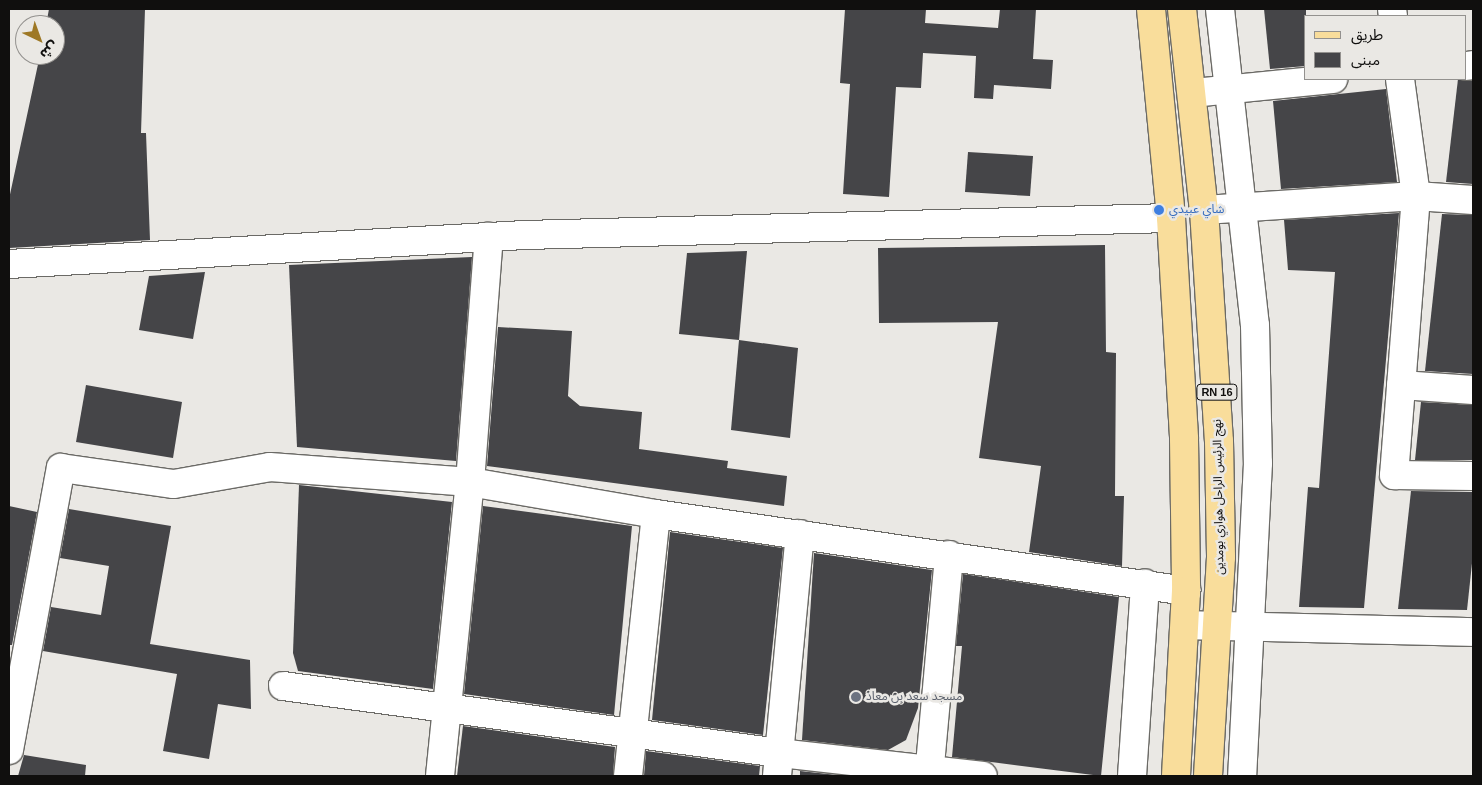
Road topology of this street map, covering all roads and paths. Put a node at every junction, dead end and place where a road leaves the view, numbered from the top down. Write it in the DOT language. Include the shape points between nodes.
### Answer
graph roads {
  1 [pos="1151,9"];
  2 [pos="1182,9"];
  3 [pos="1220,9"];
  4 [pos="1325,80"];
  5 [pos="1400,80"];
  6 [pos="1231,92"];
  7 [pos="1192,93"];
  8 [pos="1416,196"];
  9 [pos="1473,200"];
  10 [pos="1245,208"];
  11 [pos="1204,210"];
  12 [pos="1172,218"];
  13 [pos="489,237"];
  14 [pos="9,264"];
  15 [pos="1401,385"];
  16 [pos="1473,390"];
  17 [pos="1473,476"];
  18 [pos="470,482"];
  19 [pos="656,514"];
  20 [pos="800,534"];
  21 [pos="949,555"];
  22 [pos="1145,583"];
  23 [pos="1186,591"];
  24 [pos="1219,624"];
  25 [pos="1185,625"];
  26 [pos="1251,625"];
  27 [pos="1473,632"];
  28 [pos="283,686"];
  29 [pos="446,708"];
  30 [pos="632,733"];
  31 [pos="9,750"];
  32 [pos="778,765"];
  33 [pos="929,773"];
  34 [pos="440,776"];
  35 [pos="628,776"];
  36 [pos="983,776"];
  37 [pos="1132,776"];
  38 [pos="1176,776"];
  39 [pos="1208,776"];
  40 [pos="1242,776"];
  1 -- 12 [label="main road, RN 16"];
  2 -- 7 [label="main road, نهج الرئيس الراحل هواري بومدين / RN 16"];
  3 -- 6 [label="street"];
  4 -- 6 [label="street"];
  5 -- 8 [label="street"];
  6 -- 7 [label="street"];
  6 -- 10 [label="street"];
  7 -- 11 [label="main road, نهج الرئيس الراحل هواري بومدين / RN 16"];
  8 -- 9 [label="street"];
  8 -- 10 [label="street"];
  8 -- 15 [label="street"];
  10 -- 11 [label="street"];
  10 -- 26 [label="street" via="1256,354 1258,463"];
  11 -- 24 [label="main road, نهج الرئيس الراحل هواري بومدين / RN 16" via="1219,441"];
  12 -- 13 [label="street"];
  12 -- 23 [label="main road, RN 16" via="1184,439"];
  13 -- 14 [label="street"];
  13 -- 18 [label="street"];
  15 -- 16 [label="street"];
  15 -- 17 [label="street" via="1394,475"];
  18 -- 19 [label="street"];
  18 -- 29 [label="street"];
  18 -- 31 [label="street" via="270,467 174,484 61,468"];
  19 -- 20 [label="street"];
  19 -- 30 [label="street"];
  20 -- 21 [label="street"];
  20 -- 32 [label="street"];
  21 -- 22 [label="street"];
  21 -- 33 [label="street"];
  22 -- 23 [label="street"];
  22 -- 37 [label="street"];
  23 -- 25 [label="main road, RN 16"];
  24 -- 25 [label="street"];
  24 -- 26 [label="street"];
  24 -- 39 [label="main road, نهج الرئيس الراحل هواري بومدين / RN 16"];
  25 -- 38 [label="main road, RN 16"];
  26 -- 27 [label="street"];
  26 -- 40 [label="street"];
  28 -- 29 [label="street"];
  29 -- 30 [label="street"];
  29 -- 34 [label="street"];
  30 -- 32 [label="street"];
  30 -- 35 [label="street"];
  32 -- 33 [label="street"];
  33 -- 36 [label="street"];
}
